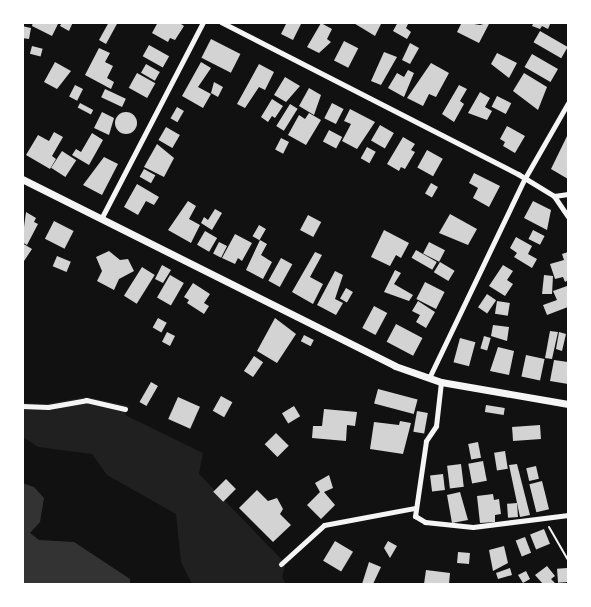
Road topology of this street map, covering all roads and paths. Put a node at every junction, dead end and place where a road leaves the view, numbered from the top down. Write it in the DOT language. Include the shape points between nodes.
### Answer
graph roads {
  1 [pos="202,22"];
  2 [pos="221,22"];
  3 [pos="568,104"];
  4 [pos="525,178"];
  5 [pos="22,179"];
  6 [pos="568,194"];
  7 [pos="554,196"];
  8 [pos="568,217"];
  9 [pos="101,219"];
  10 [pos="429,378"];
  11 [pos="441,382"];
  12 [pos="568,404"];
  13 [pos="22,406"];
  14 [pos="125,409"];
  15 [pos="415,508"];
  16 [pos="568,515"];
  17 [pos="543,517"];
  18 [pos="568,560"];
  19 [pos="281,564"];
  1 -- 9 [label="street"];
  2 -- 4 [label="street"];
  3 -- 4 [label="street"];
  4 -- 7 [label="street"];
  4 -- 10 [label="street"];
  5 -- 9 [label="street"];
  6 -- 7 [label="street"];
  7 -- 8 [label="street"];
  9 -- 10 [label="street" via="395,366"];
  10 -- 11 [label="street"];
  11 -- 12 [label="street"];
  11 -- 15 [label="street" via="436,426 426,441"];
  13 -- 14 [label="street" via="48,407 86,400"];
  15 -- 17 [label="street" via="415,516 424,522 446,526 510,524"];
  15 -- 19 [label="street" via="324,525"];
  16 -- 17 [label="street"];
  17 -- 18 [label="path"];
}
